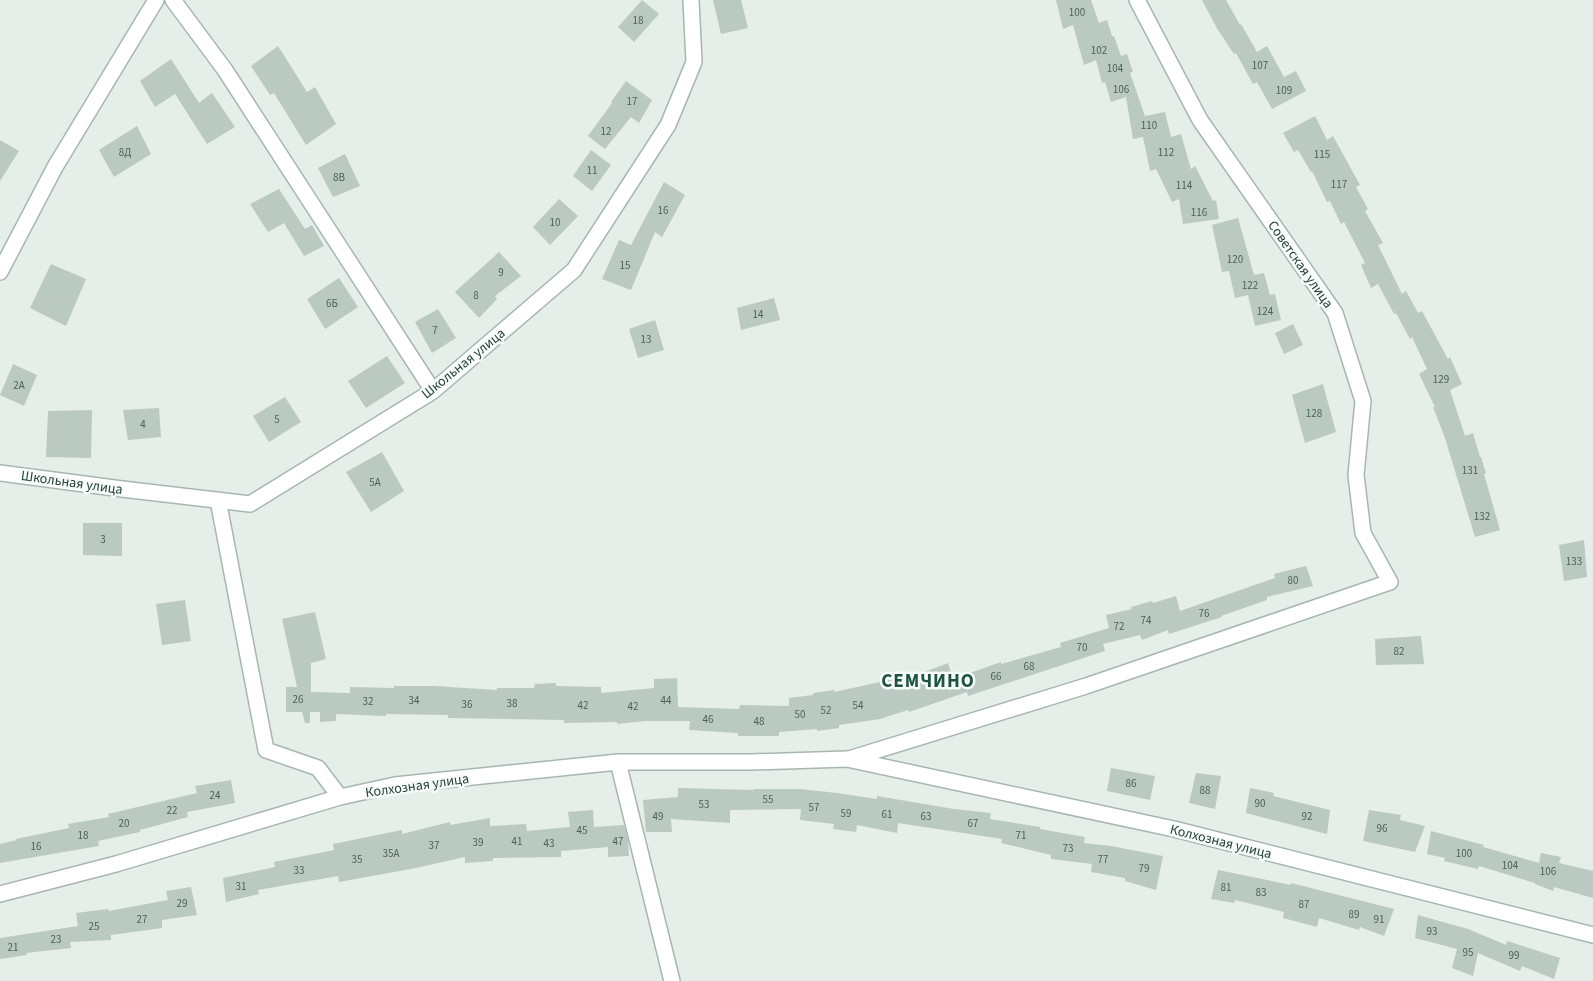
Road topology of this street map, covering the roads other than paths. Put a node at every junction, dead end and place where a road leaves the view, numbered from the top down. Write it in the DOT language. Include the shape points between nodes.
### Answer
graph roads {
  1 [pos="156,0"];
  2 [pos="174,0"];
  3 [pos="691,0"];
  4 [pos="1137,0"];
  5 [pos="0,272"];
  6 [pos="433,391"];
  7 [pos="0,473"];
  8 [pos="218,500"];
  9 [pos="1390,582"];
  10 [pos="847,759"];
  11 [pos="618,762"];
  12 [pos="340,797"];
  13 [pos="0,894"];
  14 [pos="1593,935"];
  15 [pos="672,981"];
  1 -- 5 [label="street" via="54,167"];
  2 -- 6 [label="street" via="225,70"];
  3 -- 6 [label="street, Школьная улица" via="694,62 668,125 580,262"];
  4 -- 9 [label="street, Советская улица" via="1200,120 1335,313 1363,401 1356,475 1363,533"];
  6 -- 8 [label="street, Школьная улица" via="250,504"];
  7 -- 8 [label="street, Школьная улица"];
  8 -- 12 [label="street" via="266,750 318,768"];
  9 -- 10 [label="street, Колхозная улица" via="1086,686"];
  10 -- 11 [label="street, Колхозная улица"];
  10 -- 14 [label="street, Колхозная улица" via="1174,829"];
  11 -- 12 [label="street, Колхозная улица" via="395,785"];
  11 -- 15 [label="street"];
  12 -- 13 [label="street, Колхозная улица" via="116,864"];
}
